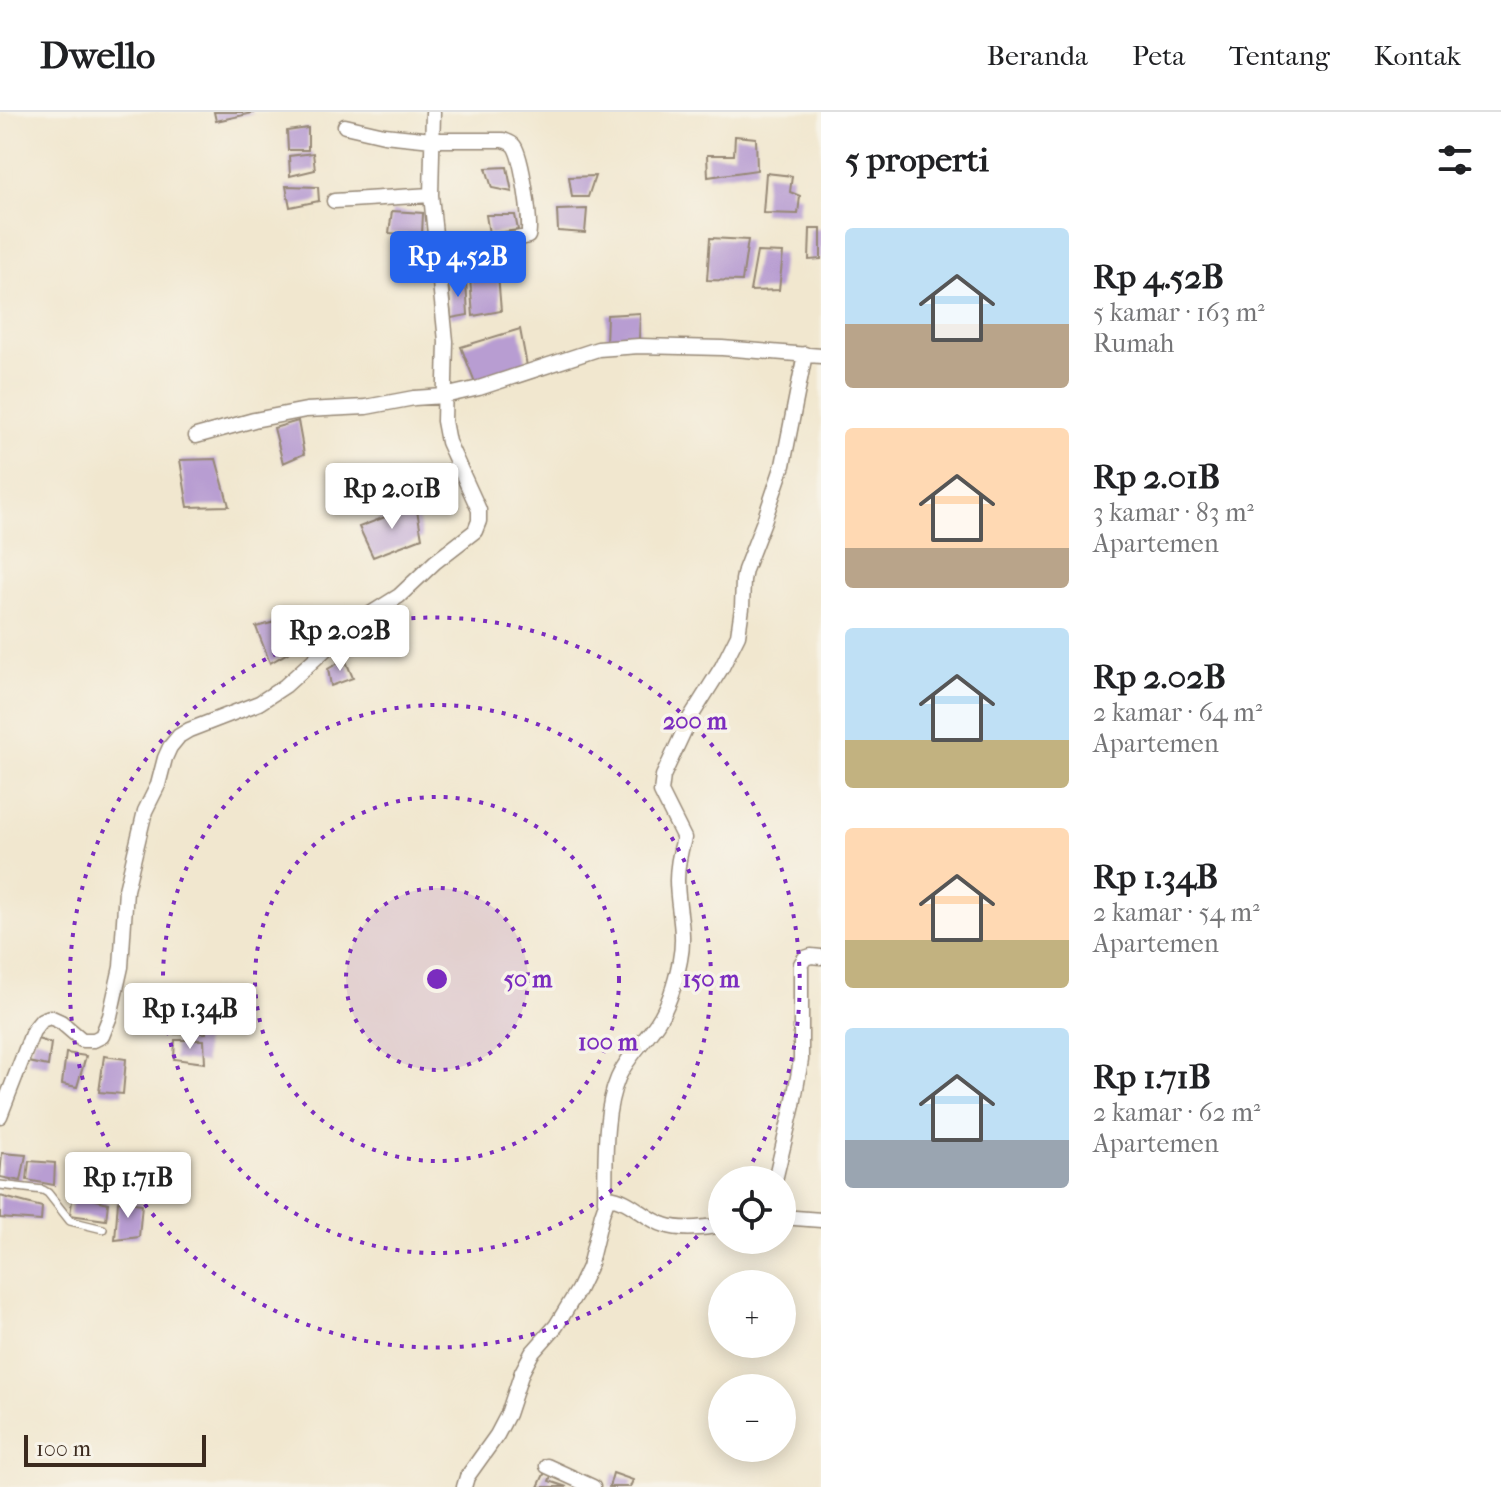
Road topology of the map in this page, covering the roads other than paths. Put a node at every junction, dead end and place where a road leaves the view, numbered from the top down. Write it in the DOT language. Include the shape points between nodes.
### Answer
graph roads {
  1 [pos="433,112"];
  2 [pos="345,126"];
  3 [pos="432,140"];
  4 [pos="431,195"];
  5 [pos="334,201"];
  6 [pos="437,241"];
  7 [pos="805,354"];
  8 [pos="821,356"];
  9 [pos="444,396"];
  10 [pos="196,436"];
  11 [pos="458,464"];
  12 [pos="385,496"];
  13 [pos="821,957"];
  14 [pos="0,1116"];
  15 [pos="778,1166"];
  16 [pos="0,1185"];
  17 [pos="605,1201"];
  18 [pos="796,1218"];
  19 [pos="821,1220"];
  20 [pos="708,1227"];
  21 [pos="103,1229"];
  22 [pos="547,1466"];
  23 [pos="464,1487"];
  24 [pos="593,1487"];
  1 -- 3 [label="street"];
  2 -- 3 [label="street"];
  3 -- 4 [label="street"];
  3 -- 6 [label="street" via="512,143 521,166 530,231 519,239"];
  4 -- 5 [label="street"];
  4 -- 6 [label="street"];
  6 -- 9 [label="street" via="446,341"];
  7 -- 8 [label="street"];
  7 -- 9 [label="street" via="653,346 598,349"];
  7 -- 17 [label="street" via="783,465 745,570 738,635 663,776 661,792 684,838 677,882 681,958 660,1020 617,1080"];
  9 -- 10 [label="street" via="306,410"];
  9 -- 11 [label="street" via="448,442"];
  11 -- 12 [label="lane"];
  11 -- 14 [label="street" via="479,510 475,531 399,596 351,626 285,686 259,703 189,730 170,747 145,811 126,890 121,967 102,1036 82,1040 61,1022 42,1020"];
  13 -- 15 [label="street" via="805,958 801,964 801,1060"];
  16 -- 21 [label="lane" via="43,1190 70,1221"];
  17 -- 20 [label="street" via="612,1197 627,1202 663,1225"];
  17 -- 23 [label="street" via="578,1290 532,1353 503,1425"];
  18 -- 19 [label="street"];
  22 -- 24 [label="street"];
}
